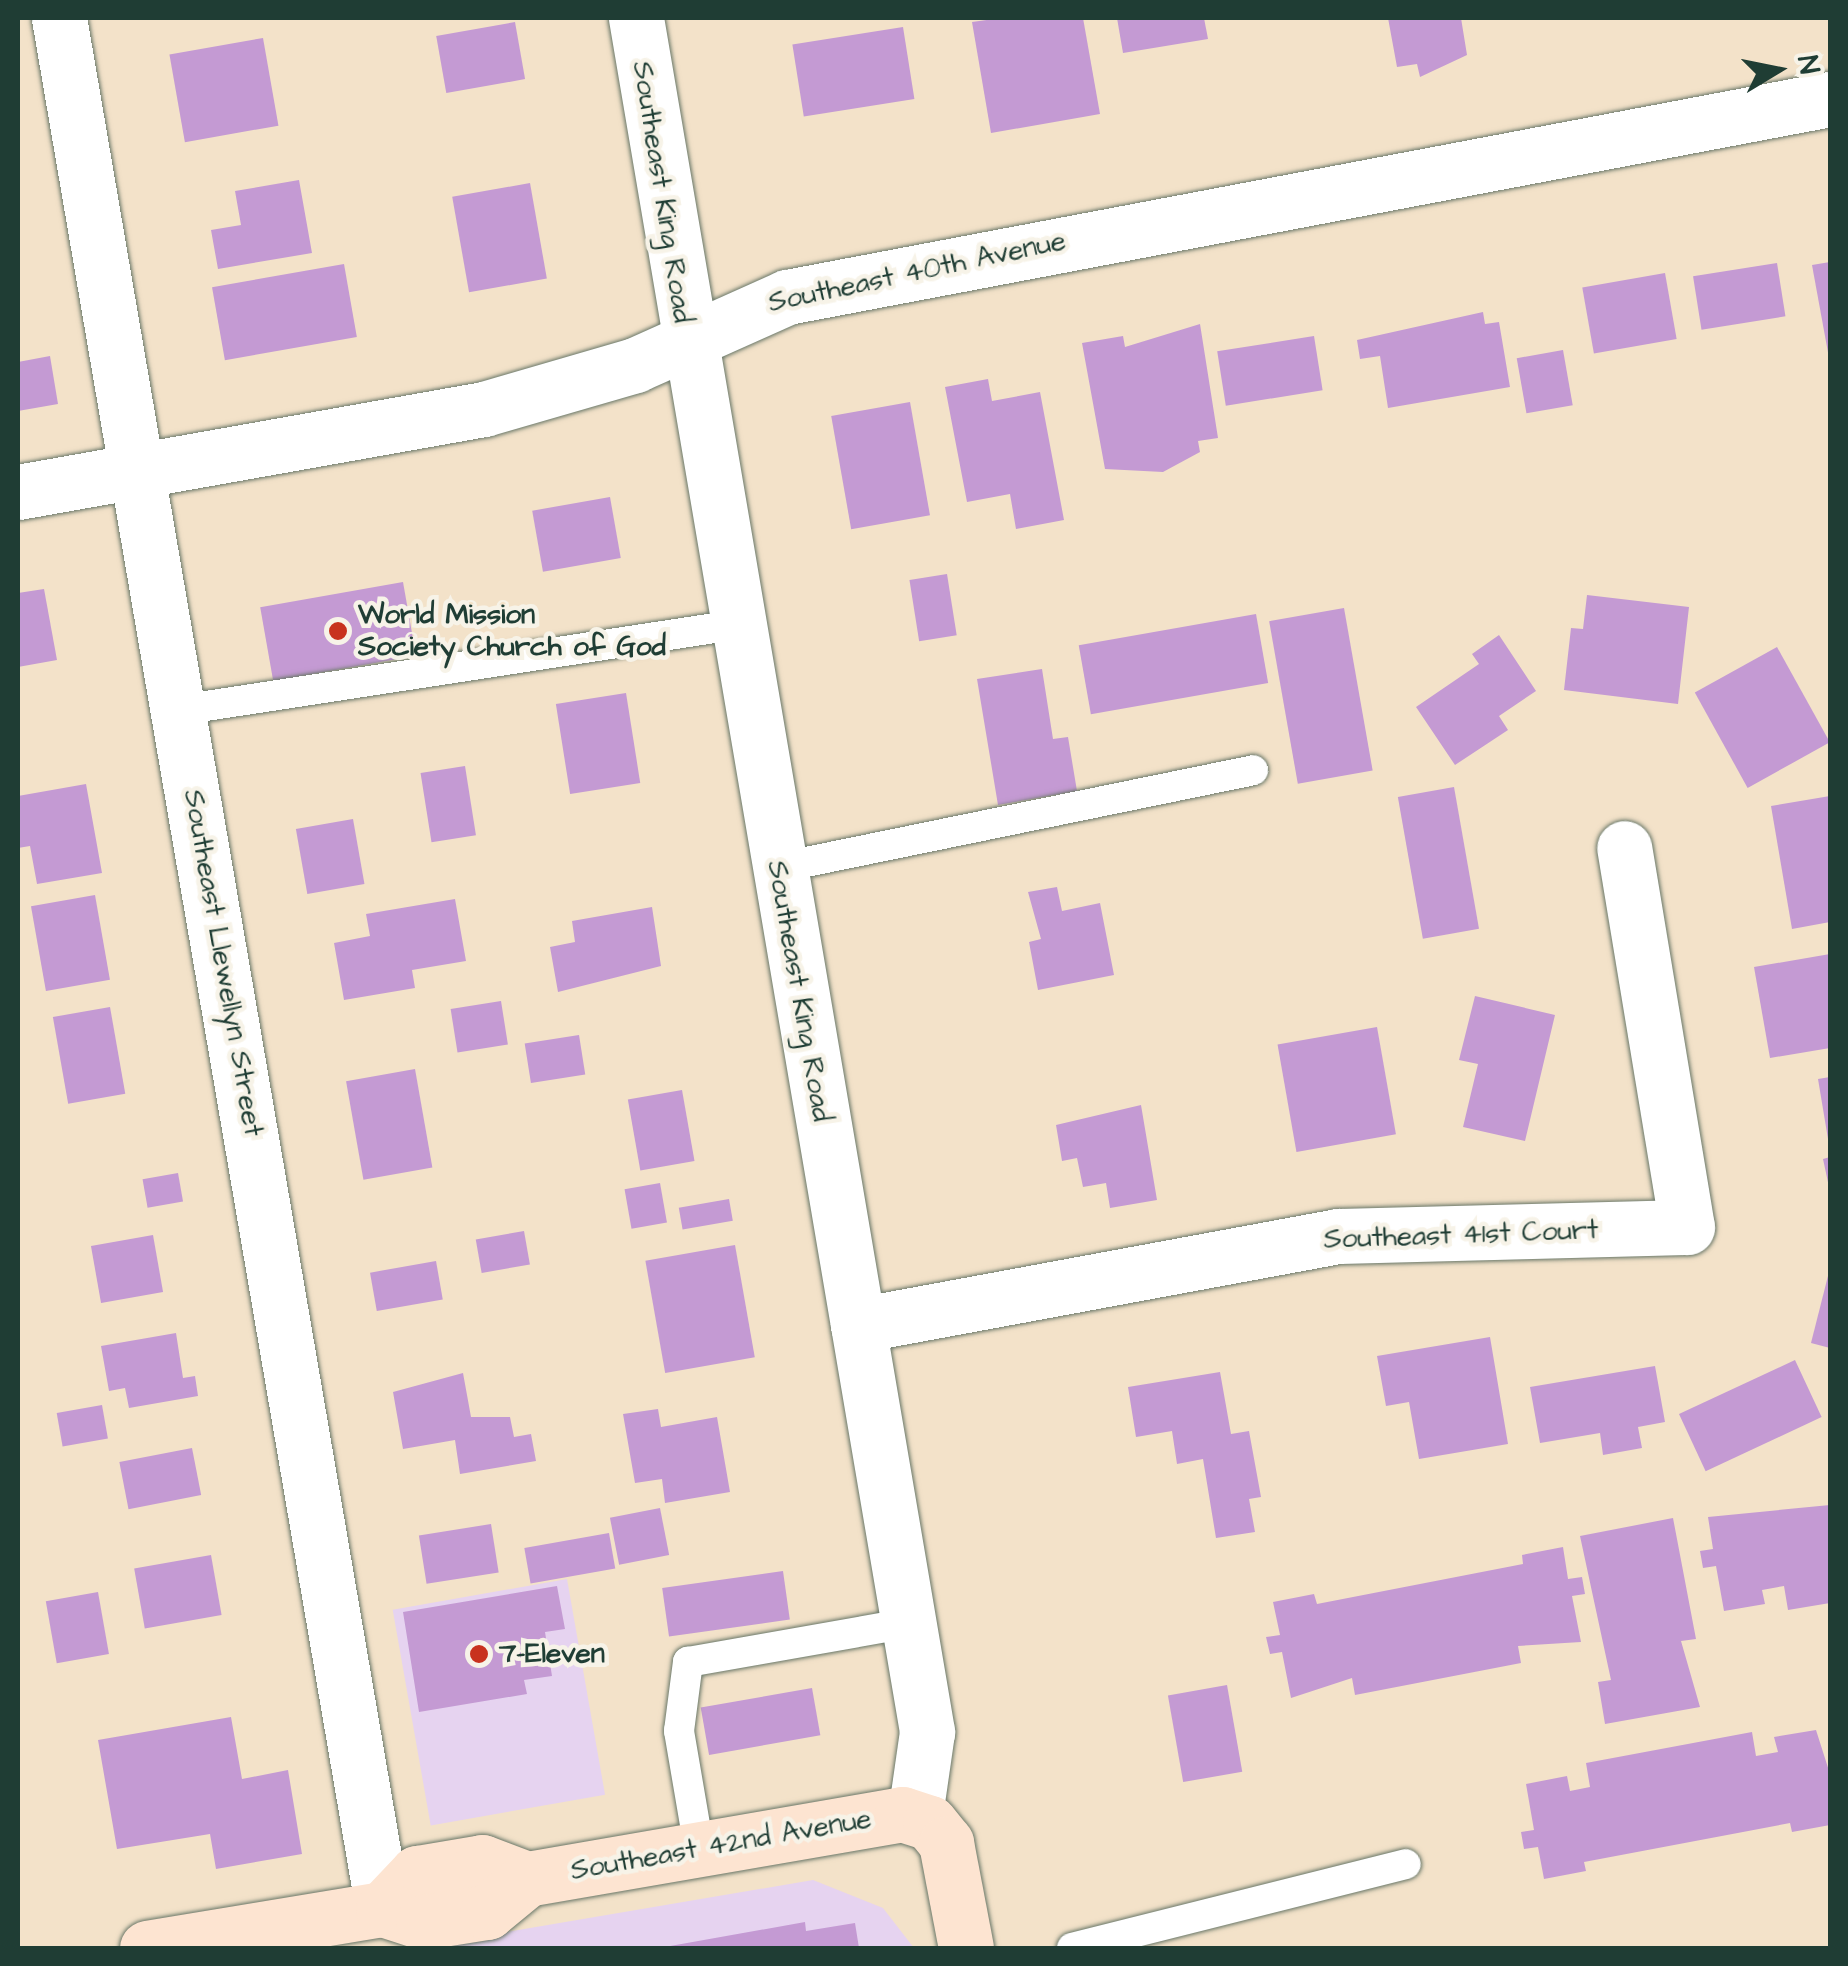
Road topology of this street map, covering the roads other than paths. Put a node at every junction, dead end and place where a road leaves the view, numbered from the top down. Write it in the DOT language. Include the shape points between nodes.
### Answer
graph roads {
  1 [pos="59,18"];
  2 [pos="636,18"];
  3 [pos="1830,98"];
  4 [pos="685,340"];
  5 [pos="140,472"];
  6 [pos="18,492"];
  7 [pos="734,625"];
  8 [pos="180,710"];
  9 [pos="1253,770"];
  10 [pos="1624,848"];
  11 [pos="777,868"];
  12 [pos="858,1325"];
  13 [pos="909,1623"];
  14 [pos="915,1815"];
  15 [pos="699,1848"];
  16 [pos="1406,1864"];
  17 [pos="386,1929"];
  18 [pos="146,1948"];
  19 [pos="966,1948"];
  20 [pos="1072,1948"];
  1 -- 5 [label="street, Southeast Llewellyn Street"];
  2 -- 4 [label="street, Southeast King Road"];
  3 -- 4 [label="street, Southeast 40th Avenue" via="988,254 787,297"];
  4 -- 5 [label="street, Southeast 40th Avenue" via="602,376 484,409"];
  4 -- 7 [label="street, Southeast King Road"];
  5 -- 6 [label="street, Southeast 40th Avenue"];
  5 -- 8 [label="street, Southeast Llewellyn Street"];
  7 -- 8 [label="lane"];
  7 -- 11 [label="street, Southeast King Road"];
  8 -- 17 [label="street, Southeast Llewellyn Street"];
  9 -- 11 [label="lane"];
  10 -- 12 [label="street, Southeast 41st Court" via="1687,1227 1338,1236"];
  11 -- 12 [label="street, Southeast King Road"];
  12 -- 13 [label="street, Southeast King Road"];
  13 -- 14 [label="street, Southeast King Road" via="927,1732"];
  13 -- 15 [label="lane" via="688,1662 678,1732"];
  14 -- 15 [label="main road, Southeast 42nd Avenue"];
  14 -- 19 [label="main road" via="950,1853"];
  15 -- 17 [label="main road, Southeast 42nd Avenue" via="526,1879 482,1862 417,1872"];
  16 -- 20 [label="lane"];
  17 -- 18 [label="main road"];
}
